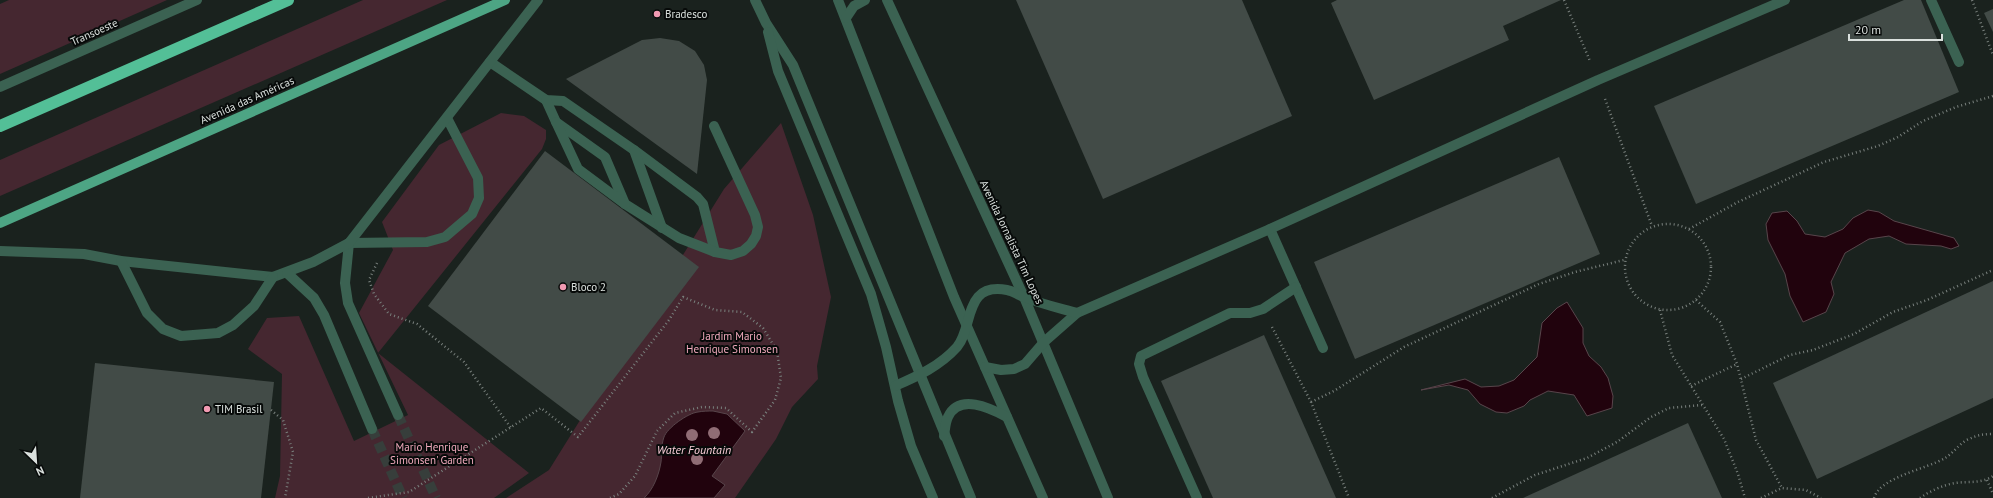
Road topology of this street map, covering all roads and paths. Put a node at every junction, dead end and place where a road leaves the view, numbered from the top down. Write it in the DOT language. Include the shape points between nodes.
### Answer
graph roads {
  1 [pos="197,0"];
  2 [pos="288,0"];
  3 [pos="505,0"];
  4 [pos="538,0"];
  5 [pos="756,0"];
  6 [pos="838,0"];
  7 [pos="865,0"];
  8 [pos="887,0"];
  9 [pos="1564,0"];
  10 [pos="1785,0"];
  11 [pos="1932,0"];
  12 [pos="1972,0"];
  13 [pos="846,18"];
  14 [pos="766,23"];
  15 [pos="1993,55"];
  16 [pos="490,62"];
  17 [pos="1959,62"];
  18 [pos="1598,80"];
  19 [pos="0,87"];
  20 [pos="1993,96"];
  21 [pos="546,100"];
  22 [pos="447,118"];
  23 [pos="556,122"];
  24 [pos="0,126"];
  25 [pos="714,126"];
  26 [pos="634,150"];
  27 [pos="625,204"];
  28 [pos="0,223"];
  29 [pos="1652,226"];
  30 [pos="662,228"];
  31 [pos="1270,229"];
  32 [pos="1689,229"];
  33 [pos="349,243"];
  34 [pos="0,251"];
  35 [pos="715,252"];
  36 [pos="121,260"];
  37 [pos="1624,260"];
  38 [pos="377,262"];
  39 [pos="1993,270"];
  40 [pos="287,273"];
  41 [pos="273,277"];
  42 [pos="1296,288"];
  43 [pos="1024,298"];
  44 [pos="1696,300"];
  45 [pos="1263,309"];
  46 [pos="1660,310"];
  47 [pos="1077,313"];
  48 [pos="966,324"];
  49 [pos="1044,342"];
  50 [pos="1323,348"];
  51 [pos="1737,364"];
  52 [pos="985,367"];
  53 [pos="921,374"];
  54 [pos="1741,379"];
  55 [pos="895,386"];
  56 [pos="1691,386"];
  57 [pos="1311,402"];
  58 [pos="1702,404"];
  59 [pos="271,410"];
  60 [pos="398,415"];
  61 [pos="1007,416"];
  62 [pos="511,428"];
  63 [pos="372,429"];
  64 [pos="1993,434"];
  65 [pos="944,436"];
  66 [pos="1993,476"];
  67 [pos="1987,480"];
  68 [pos="1782,488"];
  69 [pos="1993,494"];
  70 [pos="285,498"];
  71 [pos="368,498"];
  72 [pos="610,498"];
  73 [pos="933,498"];
  74 [pos="971,498"];
  75 [pos="1043,498"];
  76 [pos="1108,498"];
  77 [pos="1197,498"];
  78 [pos="1349,498"];
  79 [pos="1492,498"];
  80 [pos="1745,498"];
  81 [pos="1761,498"];
  82 [pos="1821,498"];
  83 [pos="1874,498"];
  84 [pos="1920,498"];
  1 -- 19 [label="street, Transoeste"];
  2 -- 24 [label="highway"];
  3 -- 28 [label="main road, Avenida das Américas"];
  4 -- 16 [label="street"];
  5 -- 14 [label="street"];
  6 -- 13 [label="street"];
  7 -- 13 [label="street" via="854,6"];
  8 -- 43 [label="street, Avenida Jornalista Tim Lopes"];
  9 -- 18 [label="path"];
  10 -- 18 [label="street"];
  11 -- 17 [label="street"];
  12 -- 15 [label="path"];
  13 -- 48 [label="street"];
  14 -- 53 [label="street" via="793,65"];
  14 -- 55 [label="street" via="778,72 871,294"];
  16 -- 21 [label="street"];
  16 -- 22 [label="street"];
  18 -- 29 [label="path"];
  18 -- 31 [label="street"];
  20 -- 32 [label="path" via="1923,121 1898,138 1878,146 1824,162 1738,202"];
  21 -- 23 [label="street"];
  21 -- 26 [label="street" via="563,101"];
  22 -- 33 [label="street"];
  22 -- 33 [label="street" via="478,178 479,198 472,214 445,237 427,242"];
  23 -- 27 [label="street" via="578,169"];
  23 -- 27 [label="street" via="605,156"];
  25 -- 35 [label="street" via="758,226 756,236 743,251 731,255"];
  26 -- 30 [label="street"];
  26 -- 35 [label="street" via="703,204"];
  27 -- 30 [label="street"];
  29 -- 32 [label="path" via="1674,223"];
  29 -- 37 [label="path" via="1630,244"];
  30 -- 35 [label="street" via="679,238"];
  31 -- 42 [label="street"];
  31 -- 47 [label="street"];
  32 -- 44 [label="path" via="1702,240 1710,254 1711,271 1706,287"];
  33 -- 40 [label="street"];
  33 -- 60 [label="street" via="345,283 348,303"];
  34 -- 36 [label="street" via="84,254"];
  36 -- 41 [label="street"];
  36 -- 41 [label="street" via="147,313 163,329 181,336 218,333 233,325 254,306"];
  37 -- 46 [label="path" via="1625,277 1632,292 1644,303"];
  37 -- 57 [label="path" via="1539,284 1404,347"];
  38 -- 62 [label="path" via="369,280 374,294 388,314 417,324 464,362"];
  39 -- 54 [label="path" via="1927,300 1893,312 1854,334 1813,350 1790,354"];
  40 -- 41 [label="street"];
  40 -- 63 [label="street" via="314,298 324,315"];
  42 -- 45 [label="street"];
  42 -- 50 [label="street"];
  43 -- 47 [label="street"];
  43 -- 48 [label="street" via="1007,290 984,293 977,298"];
  43 -- 49 [label="street, Avenida Jornalista Tim Lopes"];
  44 -- 46 [label="path" via="1679,309"];
  44 -- 51 [label="path" via="1720,322"];
  45 -- 57 [label="path"];
  45 -- 77 [label="street" via="1250,313 1230,313 1141,356 1139,364 1143,378"];
  46 -- 56 [label="path" via="1672,355"];
  47 -- 49 [label="street"];
  48 -- 52 [label="street"];
  48 -- 53 [label="street" via="958,346 938,364"];
  49 -- 52 [label="street" via="1025,364 1001,370"];
  49 -- 76 [label="street, Avenida Jornalista Tim Lopes"];
  51 -- 54 [label="path"];
  51 -- 56 [label="path"];
  52 -- 61 [label="street"];
  53 -- 55 [label="street"];
  53 -- 65 [label="street"];
  54 -- 68 [label="path" via="1756,440"];
  55 -- 73 [label="street" via="911,446"];
  56 -- 58 [label="path"];
  57 -- 78 [label="path"];
  58 -- 79 [label="path" via="1669,408 1651,417 1617,442 1586,458 1535,476"];
  58 -- 80 [label="path" via="1724,439"];
  59 -- 70 [label="path" via="283,420 293,452"];
  61 -- 65 [label="street" via="991,408 969,403 957,407 948,417"];
  61 -- 75 [label="street"];
  62 -- 71 [label="path" via="409,492"];
  62 -- 72 [label="path" via="541,408 578,437 669,320 683,296 716,310 742,312 763,328 777,351 781,378 775,400 752,432 726,408 702,407 675,413 657,431 635,476 619,494"];
  64 -- 83 [label="path" via="1966,440 1945,458 1888,482 1879,488"];
  65 -- 74 [label="street"];
  66 -- 67 [label="path"];
  67 -- 69 [label="path"];
  67 -- 84 [label="path" via="1954,483 1937,488"];
  68 -- 81 [label="path"];
  68 -- 82 [label="path" via="1806,490"];
}
